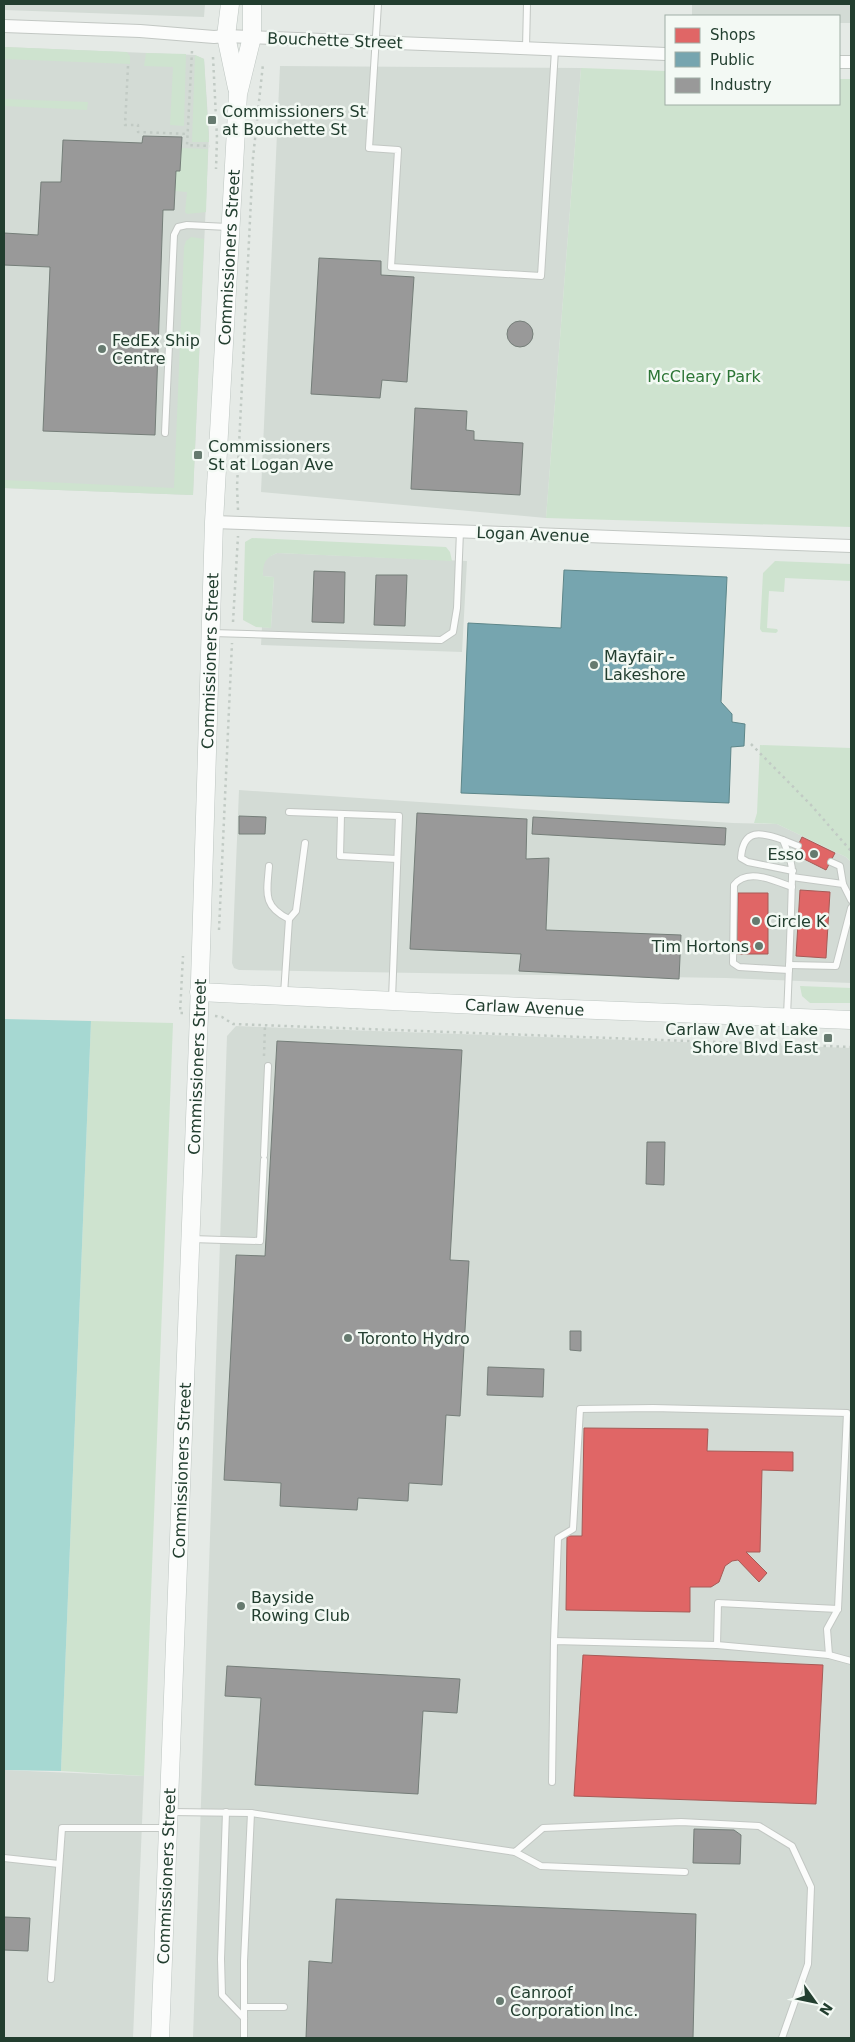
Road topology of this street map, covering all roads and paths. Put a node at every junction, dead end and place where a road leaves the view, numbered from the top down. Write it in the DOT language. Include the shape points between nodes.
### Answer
graph roads {
  1 [pos="230,4"];
  2 [pos="252,4"];
  3 [pos="378,4"];
  4 [pos="527,4"];
  5 [pos="4,26"];
  6 [pos="226,36"];
  7 [pos="252,37"];
  8 [pos="375,42"];
  9 [pos="526,48"];
  10 [pos="555,50"];
  11 [pos="192,51"];
  12 [pos="665,54"];
  13 [pos="128,66"];
  14 [pos="238,94"];
  15 [pos="188,134"];
  16 [pos="210,146"];
  17 [pos="230,228"];
  18 [pos="166,432"];
  19 [pos="214,522"];
  20 [pos="460,531"];
  21 [pos="851,546"];
  22 [pos="211,633"];
  23 [pos="751,744"];
  24 [pos="289,812"];
  25 [pos="341,815"];
  26 [pos="783,840"];
  27 [pos="305,843"];
  28 [pos="798,846"];
  29 [pos="851,851"];
  30 [pos="396,859"];
  31 [pos="831,862"];
  32 [pos="268,866"];
  33 [pos="792,871"];
  34 [pos="843,884"];
  35 [pos="792,887"];
  36 [pos="851,900"];
  37 [pos="851,908"];
  38 [pos="289,919"];
  39 [pos="789,967"];
  40 [pos="200,992"];
  41 [pos="284,996"];
  42 [pos="392,1001"];
  43 [pos="222,1017"];
  44 [pos="787,1017"];
  45 [pos="851,1020"];
  46 [pos="265,1025"];
  47 [pos="851,1047"];
  48 [pos="264,1056"];
  49 [pos="268,1066"];
  50 [pos="190,1239"];
  51 [pos="838,1609"];
  52 [pos="554,1641"];
  53 [pos="717,1645"];
  54 [pos="829,1655"];
  55 [pos="851,1661"];
  56 [pos="552,1782"];
  57 [pos="226,1812"];
  58 [pos="251,1813"];
  59 [pos="168,1820"];
  60 [pos="515,1852"];
  61 [pos="4,1858"];
  62 [pos="59,1864"];
  63 [pos="685,1872"];
  64 [pos="51,1979"];
  65 [pos="244,2007"];
  66 [pos="284,2007"];
  67 [pos="244,2018"];
  68 [pos="160,2038"];
  69 [pos="244,2038"];
  70 [pos="782,2038"];
  1 -- 6 [label="street, Commissioners Street"];
  2 -- 7 [label="street, Commissioners Street"];
  3 -- 8 [label="lane"];
  4 -- 9 [label="lane"];
  5 -- 6 [label="street, Bouchette Street"];
  6 -- 7 [label="street, Bouchette Street"];
  6 -- 14 [label="street, Commissioners Street"];
  7 -- 8 [label="street, Bouchette Street"];
  7 -- 14 [label="street, Commissioners Street"];
  8 -- 9 [label="street, Bouchette Street"];
  8 -- 10 [label="lane" via="369,148 398,150 391,267 541,276"];
  9 -- 10 [label="street, Bouchette Street"];
  10 -- 12 [label="street, Bouchette Street"];
  11 -- 15 [label="path"];
  13 -- 15 [label="path" via="125,124 138,125 138,132"];
  14 -- 17 [label="street, Commissioners Street"];
  15 -- 16 [label="path" via="187,145"];
  17 -- 18 [label="lane" via="187,225 178,227 174,235"];
  17 -- 19 [label="street, Commissioners Street"];
  19 -- 20 [label="street, Logan Avenue"];
  19 -- 22 [label="street, Commissioners Street"];
  20 -- 21 [label="street, Logan Avenue"];
  20 -- 22 [label="lane" via="453,632 441,640"];
  22 -- 40 [label="street, Commissioners Street"];
  23 -- 29 [label="path"];
  24 -- 25 [label="lane"];
  25 -- 30 [label="lane" via="340,856"];
  25 -- 30 [label="lane" via="399,816"];
  26 -- 28 [label="lane"];
  26 -- 33 [label="lane"];
  26 -- 33 [label="lane" via="768,834 754,834 742,847 741,858"];
  27 -- 38 [label="lane" via="296,911"];
  30 -- 42 [label="lane"];
  31 -- 34 [label="lane" via="840,866"];
  32 -- 38 [label="lane" via="267,898 272,909"];
  33 -- 34 [label="lane"];
  33 -- 35 [label="lane"];
  34 -- 36 [label="lane"];
  35 -- 39 [label="lane"];
  35 -- 39 [label="lane" via="765,877 745,877 734,885 733,963 739,967"];
  37 -- 39 [label="lane" via="836,966"];
  38 -- 41 [label="lane"];
  39 -- 44 [label="lane"];
  40 -- 41 [label="street, Carlaw Avenue"];
  40 -- 50 [label="street, Commissioners Street"];
  41 -- 42 [label="street, Carlaw Avenue"];
  42 -- 44 [label="street, Carlaw Avenue"];
  43 -- 46 [label="path" via="233,1024"];
  44 -- 45 [label="street, Carlaw Avenue"];
  46 -- 47 [label="path"];
  46 -- 48 [label="path"];
  49 -- 50 [label="lane" via="263,1241"];
  50 -- 59 [label="street, Commissioners Street"];
  51 -- 52 [label="lane" via="847,1413 580,1409 573,1529 558,1538"];
  51 -- 53 [label="lane" via="718,1604"];
  51 -- 54 [label="lane" via="827,1629"];
  52 -- 53 [label="lane"];
  52 -- 56 [label="lane"];
  53 -- 54 [label="lane"];
  54 -- 55 [label="lane"];
  57 -- 58 [label="lane"];
  57 -- 59 [label="lane"];
  57 -- 67 [label="lane" via="222,1995"];
  58 -- 60 [label="lane"];
  58 -- 65 [label="lane"];
  59 -- 62 [label="lane" via="62,1828"];
  59 -- 68 [label="street, Commissioners Street"];
  60 -- 63 [label="lane" via="541,1866"];
  60 -- 70 [label="lane" via="543,1828 681,1822 759,1826 792,1846 811,1887 808,1964"];
  61 -- 62 [label="lane"];
  62 -- 64 [label="lane"];
  65 -- 66 [label="lane"];
  65 -- 67 [label="lane"];
  67 -- 69 [label="lane"];
}
